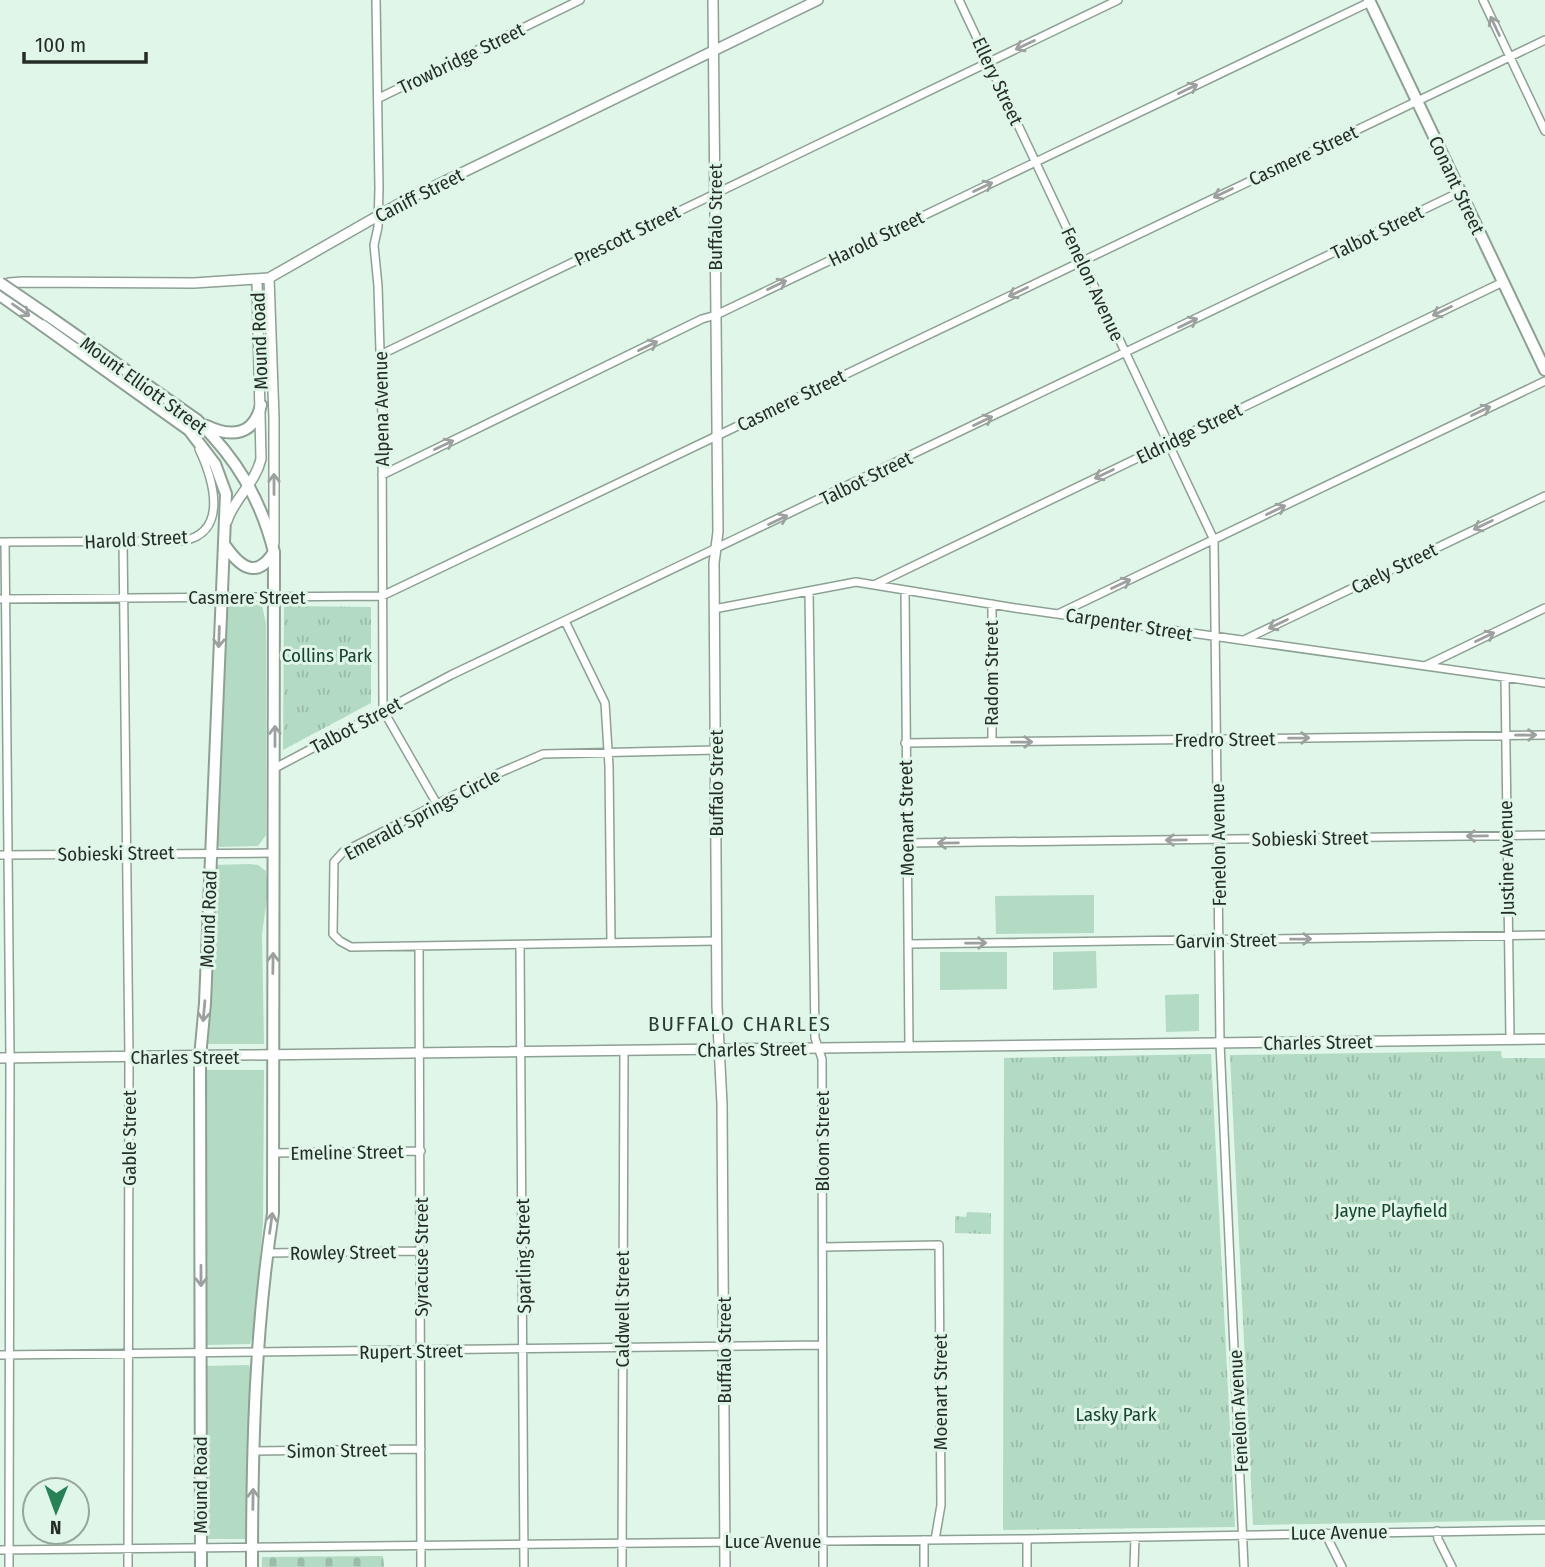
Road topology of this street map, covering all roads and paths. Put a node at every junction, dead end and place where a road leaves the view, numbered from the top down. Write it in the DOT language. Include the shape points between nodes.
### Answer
graph roads {
  1 [pos="376,0"];
  2 [pos="580,0"];
  3 [pos="713,0"];
  4 [pos="818,0"];
  5 [pos="960,0"];
  6 [pos="1118,0"];
  7 [pos="1483,0"];
  8 [pos="1370,1"];
  9 [pos="1545,40"];
  10 [pos="713,51"];
  11 [pos="1510,57"];
  12 [pos="989,62"];
  13 [pos="379,98"];
  14 [pos="1417,101"];
  15 [pos="1545,131"];
  16 [pos="1035,162"];
  17 [pos="1460,191"];
  18 [pos="715,194"];
  19 [pos="378,214"];
  20 [pos="1082,261"];
  21 [pos="269,278"];
  22 [pos="257,281"];
  23 [pos="1503,282"];
  24 [pos="0,283"];
  25 [pos="0,294"];
  26 [pos="716,315"];
  27 [pos="44,320"];
  28 [pos="1125,353"];
  29 [pos="380,355"];
  30 [pos="1545,370"];
  31 [pos="1545,381"];
  32 [pos="261,405"];
  33 [pos="197,420"];
  34 [pos="189,430"];
  35 [pos="717,436"];
  36 [pos="1170,443"];
  37 [pos="382,475"];
  38 [pos="249,487"];
  39 [pos="1545,496"];
  40 [pos="226,525"];
  41 [pos="1214,540"];
  42 [pos="123,541"];
  43 [pos="2,542"];
  44 [pos="224,544"];
  45 [pos="716,549"];
  46 [pos="274,552"];
  47 [pos="875,585"];
  48 [pos="905,590"];
  49 [pos="809,591"];
  50 [pos="382,596"];
  51 [pos="221,597"];
  52 [pos="274,597"];
  53 [pos="124,598"];
  54 [pos="3,599"];
  55 [pos="992,604"];
  56 [pos="1545,608"];
  57 [pos="715,609"];
  58 [pos="1059,613"];
  59 [pos="565,621"];
  60 [pos="1216,637"];
  61 [pos="1244,640"];
  62 [pos="1426,666"];
  63 [pos="1507,679"];
  64 [pos="1545,683"];
  65 [pos="383,710"];
  66 [pos="1505,735"];
  67 [pos="1545,735"];
  68 [pos="1216,739"];
  69 [pos="992,742"];
  70 [pos="905,743"];
  71 [pos="716,750"];
  72 [pos="608,752"];
  73 [pos="275,768"];
  74 [pos="437,804"];
  75 [pos="1506,835"];
  76 [pos="1545,835"];
  77 [pos="1217,840"];
  78 [pos="906,843"];
  79 [pos="210,852"];
  80 [pos="274,853"];
  81 [pos="127,854"];
  82 [pos="4,855"];
  83 [pos="1545,935"];
  84 [pos="1507,936"];
  85 [pos="1219,940"];
  86 [pos="717,941"];
  87 [pos="611,942"];
  88 [pos="908,944"];
  89 [pos="520,945"];
  90 [pos="419,947"];
  91 [pos="1510,1039"];
  92 [pos="1545,1039"];
  93 [pos="1220,1043"];
  94 [pos="909,1047"];
  95 [pos="720,1049"];
  96 [pos="820,1049"];
  97 [pos="624,1051"];
  98 [pos="521,1053"];
  99 [pos="420,1054"];
  100 [pos="272,1056"];
  101 [pos="129,1057"];
  102 [pos="200,1057"];
  103 [pos="5,1058"];
  104 [pos="421,1151"];
  105 [pos="274,1153"];
  106 [pos="823,1247"];
  107 [pos="420,1251"];
  108 [pos="267,1253"];
  109 [pos="822,1345"];
  110 [pos="725,1346"];
  111 [pos="622,1348"];
  112 [pos="524,1350"];
  113 [pos="421,1351"];
  114 [pos="259,1353"];
  115 [pos="201,1354"];
  116 [pos="10,1355"];
  117 [pos="128,1355"];
  118 [pos="0,1356"];
  119 [pos="421,1449"];
  120 [pos="253,1451"];
  121 [pos="1437,1531"];
  122 [pos="1545,1531"];
  123 [pos="1325,1533"];
  124 [pos="1244,1535"];
  125 [pos="1135,1537"];
  126 [pos="1027,1539"];
  127 [pos="924,1540"];
  128 [pos="935,1540"];
  129 [pos="725,1541"];
  130 [pos="823,1541"];
  131 [pos="622,1543"];
  132 [pos="524,1544"];
  133 [pos="421,1546"];
  134 [pos="252,1547"];
  135 [pos="201,1548"];
  136 [pos="0,1549"];
  137 [pos="9,1549"];
  138 [pos="128,1549"];
  139 [pos="9,1567"];
  140 [pos="128,1567"];
  141 [pos="201,1567"];
  142 [pos="252,1567"];
  143 [pos="421,1567"];
  144 [pos="524,1567"];
  145 [pos="622,1567"];
  146 [pos="725,1567"];
  147 [pos="823,1567"];
  148 [pos="924,1567"];
  149 [pos="1027,1567"];
  150 [pos="1135,1567"];
  151 [pos="1244,1567"];
  152 [pos="1342,1567"];
  153 [pos="1452,1567"];
  1 -- 13 [label="street, Alpena Avenue"];
  2 -- 13 [label="street, Trowbridge Street"];
  3 -- 10 [label="street, Buffalo Street"];
  4 -- 10 [label="street, Caniff Street"];
  5 -- 12 [label="street, Ellery Street"];
  6 -- 12 [label="street, Prescott Street, one-way"];
  11 -- 7 [label="street, one-way"];
  8 -- 14 [label="main road, Conant Street"];
  16 -- 8 [label="street, Harold Street, one-way"];
  9 -- 11 [label="street, Casmere Street"];
  10 -- 18 [label="street, Buffalo Street"];
  10 -- 19 [label="street, Caniff Street"];
  11 -- 14 [label="street, Casmere Street"];
  11 -- 15 [label="street"];
  12 -- 16 [label="street, Ellery Street"];
  12 -- 18 [label="street, Prescott Street"];
  13 -- 19 [label="street, Alpena Avenue"];
  14 -- 17 [label="main road, Conant Street"];
  14 -- 20 [label="street, Casmere Street, one-way"];
  16 -- 20 [label="street, Fenelon Avenue"];
  26 -- 16 [label="street, Harold Street, one-way"];
  17 -- 23 [label="main road, Conant Street"];
  28 -- 17 [label="street, Talbot Street, one-way"];
  18 -- 26 [label="street, Buffalo Street"];
  18 -- 29 [label="street, Prescott Street"];
  19 -- 21 [label="street, Caniff Street"];
  19 -- 29 [label="street, Alpena Avenue" via="374,245"];
  20 -- 28 [label="street, Fenelon Avenue"];
  20 -- 35 [label="street, Casmere Street, one-way"];
  21 -- 22 [label="street, Caniff Street"];
  46 -- 21 [label="street, Mound Road, one-way"];
  22 -- 25 [label="street, Caniff Street" via="22,282 9,283"];
  22 -- 32 [label="street, Mound Road"];
  23 -- 30 [label="main road, Conant Street"];
  23 -- 36 [label="street, Eldridge Street, one-way"];
  24 -- 27 [label="main road, Mount Elliott Street, bridge"];
  25 -- 27 [label="main road, Mount Elliott Street, one-way"];
  26 -- 35 [label="street, Buffalo Street"];
  37 -- 26 [label="street, Harold Street, one-way"];
  27 -- 33 [label="main road, Mount Elliott Street"];
  27 -- 34 [label="main road, Mount Elliott Street"];
  28 -- 36 [label="street, Fenelon Avenue"];
  45 -- 28 [label="street, Talbot Street, one-way"];
  29 -- 37 [label="street, Alpena Avenue"];
  41 -- 31 [label="street, one-way"];
  32 -- 33 [label="main road" via="254,422 237,433 223,433"];
  32 -- 38 [label="street, Mound Road" via="261,459"];
  33 -- 38 [label="main road, Mount Elliott Street" via="225,450"];
  34 -- 40 [label="main road, Mount Elliott Street" via="215,464 226,495"];
  34 -- 42 [label="street, Harold Street" via="212,485 214,505 209,524 186,540"];
  35 -- 45 [label="street, Buffalo Street"];
  35 -- 50 [label="street, Casmere Street"];
  36 -- 41 [label="street, Fenelon Avenue"];
  36 -- 47 [label="street, Eldridge Street, one-way"];
  37 -- 50 [label="street, Alpena Avenue"];
  38 -- 40 [label="street, Mound Road" via="231,508"];
  38 -- 46 [label="main road, Mount Elliott Street" via="267,521"];
  39 -- 61 [label="street, Caely Street, one-way"];
  40 -- 44 [label="main road, Mound Road"];
  58 -- 41 [label="street, one-way"];
  41 -- 60 [label="street, Fenelon Avenue"];
  42 -- 43 [label="street, Harold Street"];
  42 -- 53 [label="street, Gable Street"];
  43 -- 54 [label="street"];
  44 -- 46 [label="main road" via="235,560 253,568 267,563"];
  44 -- 51 [label="main road, Mound Road"];
  45 -- 57 [label="street, Buffalo Street"];
  45 -- 59 [label="street, Talbot Street"];
  46 -- 52 [label="main road, Mound Road"];
  47 -- 48 [label="street, Carpenter Street"];
  47 -- 49 [label="street, Carpenter Street" via="846,583"];
  48 -- 55 [label="street, Carpenter Street"];
  48 -- 70 [label="street, Moenart Street"];
  49 -- 57 [label="street, Carpenter Street"];
  49 -- 96 [label="street, Bloom Street" via="815,1038"];
  50 -- 52 [label="street, Casmere Street"];
  50 -- 65 [label="street, Alpena Avenue"];
  51 -- 52 [label="street, Casmere Street"];
  51 -- 53 [label="street, Casmere Street"];
  51 -- 79 [label="main road, Mound Road, one-way"];
  73 -- 52 [label="main road, Mound Road, one-way"];
  53 -- 54 [label="street, Casmere Street"];
  53 -- 81 [label="street, Gable Street"];
  54 -- 82 [label="street"];
  55 -- 58 [label="street, Carpenter Street"];
  55 -- 69 [label="street, Radom Street"];
  62 -- 56 [label="street, one-way"];
  57 -- 71 [label="street, Buffalo Street"];
  58 -- 60 [label="street, Carpenter Street"];
  59 -- 65 [label="street, Talbot Street"];
  59 -- 72 [label="street" via="605,703"];
  60 -- 61 [label="street, Carpenter Street"];
  60 -- 68 [label="street, Fenelon Avenue"];
  61 -- 62 [label="street, Carpenter Street"];
  62 -- 63 [label="street, Carpenter Street"];
  63 -- 64 [label="street, Carpenter Street"];
  63 -- 66 [label="street, Justine Avenue"];
  65 -- 73 [label="street, Talbot Street"];
  65 -- 74 [label="street, Alpena Avenue"];
  66 -- 67 [label="street, Fredro Street, one-way"];
  68 -- 66 [label="street, Fredro Street, one-way"];
  66 -- 75 [label="street, Justine Avenue"];
  69 -- 68 [label="street, Fredro Street, one-way"];
  68 -- 77 [label="street, Fenelon Avenue"];
  69 -- 70 [label="street, Fredro Street"];
  70 -- 78 [label="street, Moenart Street"];
  71 -- 72 [label="street, Emerald Springs Circle"];
  71 -- 86 [label="street, Buffalo Street"];
  72 -- 74 [label="street, Emerald Springs Circle" via="543,754"];
  72 -- 87 [label="street"];
  73 -- 80 [label="main road, Mound Road"];
  74 -- 90 [label="street, Emerald Springs Circle" via="343,852 334,862 333,934 340,941 351,947"];
  75 -- 76 [label="street, Sobieski Street"];
  75 -- 77 [label="street, Sobieski Street, one-way"];
  75 -- 84 [label="street, Justine Avenue"];
  77 -- 78 [label="street, Sobieski Street, one-way"];
  77 -- 85 [label="street, Fenelon Avenue"];
  78 -- 88 [label="street, Moenart Street"];
  79 -- 80 [label="street, Sobieski Street"];
  79 -- 81 [label="street, Sobieski Street"];
  79 -- 102 [label="main road, Mound Road, one-way"];
  100 -- 80 [label="main road, Mound Road, one-way"];
  81 -- 82 [label="street, Sobieski Street"];
  81 -- 101 [label="street, Gable Street"];
  82 -- 103 [label="street"];
  83 -- 84 [label="street, Garvin Street"];
  85 -- 84 [label="street, Garvin Street, one-way"];
  84 -- 91 [label="street, Justine Avenue"];
  88 -- 85 [label="street, Garvin Street, one-way"];
  85 -- 93 [label="street, Fenelon Avenue"];
  86 -- 87 [label="street, Emerald Springs Circle"];
  86 -- 95 [label="street, Buffalo Street"];
  87 -- 89 [label="street, Emerald Springs Circle"];
  88 -- 94 [label="street, Moenart Street"];
  89 -- 90 [label="street, Emerald Springs Circle"];
  89 -- 98 [label="street, Sparling Street"];
  90 -- 99 [label="street, Syracuse Street"];
  91 -- 92 [label="street, Charles Street"];
  91 -- 93 [label="street, Charles Street"];
  93 -- 94 [label="street, Charles Street"];
  93 -- 124 [label="street, Fenelon Avenue"];
  94 -- 96 [label="street, Charles Street"];
  95 -- 96 [label="street, Charles Street"];
  95 -- 97 [label="street, Charles Street"];
  95 -- 110 [label="street, Buffalo Street"];
  96 -- 106 [label="street, Bloom Street"];
  97 -- 98 [label="street, Charles Street"];
  97 -- 111 [label="street, Caldwell Street"];
  98 -- 99 [label="street, Charles Street"];
  98 -- 112 [label="street, Sparling Street"];
  99 -- 100 [label="street, Charles Street"];
  99 -- 104 [label="street, Syracuse Street"];
  100 -- 102 [label="street, Charles Street"];
  100 -- 105 [label="main road, Mound Road"];
  101 -- 102 [label="street, Charles Street"];
  101 -- 103 [label="street, Charles Street"];
  101 -- 117 [label="street, Gable Street"];
  102 -- 115 [label="main road, Mound Road, one-way"];
  103 -- 116 [label="street"];
  104 -- 105 [label="street, Emeline Street"];
  104 -- 107 [label="street, Syracuse Street"];
  108 -- 105 [label="main road, Mound Road, one-way"];
  106 -- 109 [label="street, Bloom Street"];
  106 -- 128 [label="street, Moenart Street" via="939,1245 940,1505"];
  107 -- 108 [label="street, Rowley Street"];
  107 -- 113 [label="street, Syracuse Street"];
  108 -- 114 [label="main road, Mound Road"];
  109 -- 110 [label="street, Rupert Street"];
  109 -- 130 [label="street, Bloom Street"];
  110 -- 111 [label="street, Rupert Street"];
  110 -- 129 [label="street, Buffalo Street"];
  111 -- 112 [label="street, Rupert Street"];
  111 -- 131 [label="street, Caldwell Street"];
  112 -- 113 [label="street, Rupert Street"];
  112 -- 132 [label="street, Sparling Street"];
  113 -- 114 [label="street, Rupert Street"];
  113 -- 119 [label="street, Syracuse Street"];
  114 -- 115 [label="street, Rupert Street"];
  114 -- 120 [label="main road, Mound Road"];
  115 -- 117 [label="street, Rupert Street"];
  115 -- 135 [label="main road, Mound Road"];
  116 -- 117 [label="street, Rupert Street"];
  116 -- 118 [label="street, Rupert Street"];
  116 -- 137 [label="street"];
  117 -- 138 [label="street, Gable Street"];
  119 -- 120 [label="street, Simon Street"];
  119 -- 133 [label="street, Syracuse Street"];
  134 -- 120 [label="main road, Mound Road, one-way"];
  121 -- 122 [label="street, Luce Avenue"];
  121 -- 123 [label="street, Luce Avenue"];
  121 -- 153 [label="street"];
  123 -- 124 [label="street, Luce Avenue"];
  123 -- 152 [label="street"];
  124 -- 125 [label="street, Luce Avenue"];
  124 -- 151 [label="street, Fenelon Avenue"];
  125 -- 126 [label="street, Luce Avenue"];
  125 -- 150 [label="street"];
  126 -- 128 [label="street, Luce Avenue"];
  126 -- 149 [label="street"];
  127 -- 128 [label="street, Luce Avenue"];
  127 -- 130 [label="street, Luce Avenue"];
  127 -- 148 [label="street"];
  129 -- 130 [label="street, Luce Avenue"];
  129 -- 131 [label="street, Luce Avenue"];
  129 -- 146 [label="street, Buffalo Street"];
  130 -- 147 [label="street, Bloom Street"];
  131 -- 132 [label="street, Luce Avenue"];
  131 -- 145 [label="street, Caldwell Street"];
  132 -- 133 [label="street, Luce Avenue"];
  132 -- 144 [label="street, Sparling Street"];
  133 -- 134 [label="street, Luce Avenue"];
  133 -- 143 [label="street, Syracuse Street"];
  134 -- 135 [label="street, Luce Avenue"];
  134 -- 142 [label="main road, Mound Road"];
  135 -- 138 [label="street, Luce Avenue"];
  135 -- 141 [label="main road, Mound Road"];
  136 -- 137 [label="street, Luce Avenue"];
  137 -- 138 [label="street, Luce Avenue"];
  137 -- 139 [label="street"];
  138 -- 140 [label="street, Gable Street"];
}
